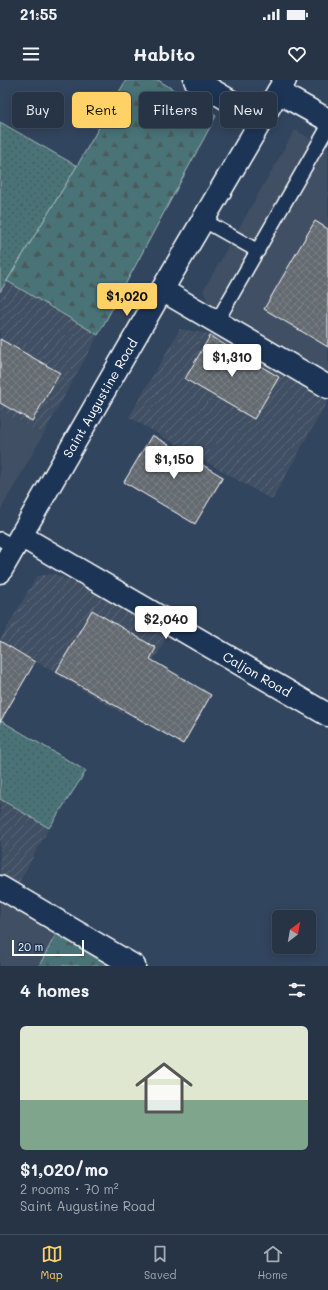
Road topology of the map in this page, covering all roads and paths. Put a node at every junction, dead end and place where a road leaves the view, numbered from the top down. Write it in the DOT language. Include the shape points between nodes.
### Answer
graph roads {
  1 [pos="195,80"];
  2 [pos="282,86"];
  3 [pos="220,95"];
  4 [pos="328,120"];
  5 [pos="328,127"];
  6 [pos="257,128"];
  7 [pos="203,220"];
  8 [pos="258,251"];
  9 [pos="162,290"];
  10 [pos="216,323"];
  11 [pos="328,387"];
  12 [pos="11,541"];
  13 [pos="0,572"];
  14 [pos="328,715"];
  15 [pos="0,887"];
  16 [pos="134,966"];
  1 -- 3 [label="street"];
  2 -- 4 [label="street"];
  5 -- 8 [label="lane"];
  6 -- 7 [label="street, Saint Augustine Road"];
  7 -- 8 [label="lane"];
  7 -- 9 [label="street, Saint Augustine Road"];
  8 -- 10 [label="lane"];
  9 -- 10 [label="street"];
  9 -- 12 [label="street, Saint Augustine Road"];
  10 -- 11 [label="street"];
  12 -- 13 [label="street, Saint Augustine Road"];
  12 -- 14 [label="street, Caljon Road"];
  15 -- 16 [label="street"];
}
